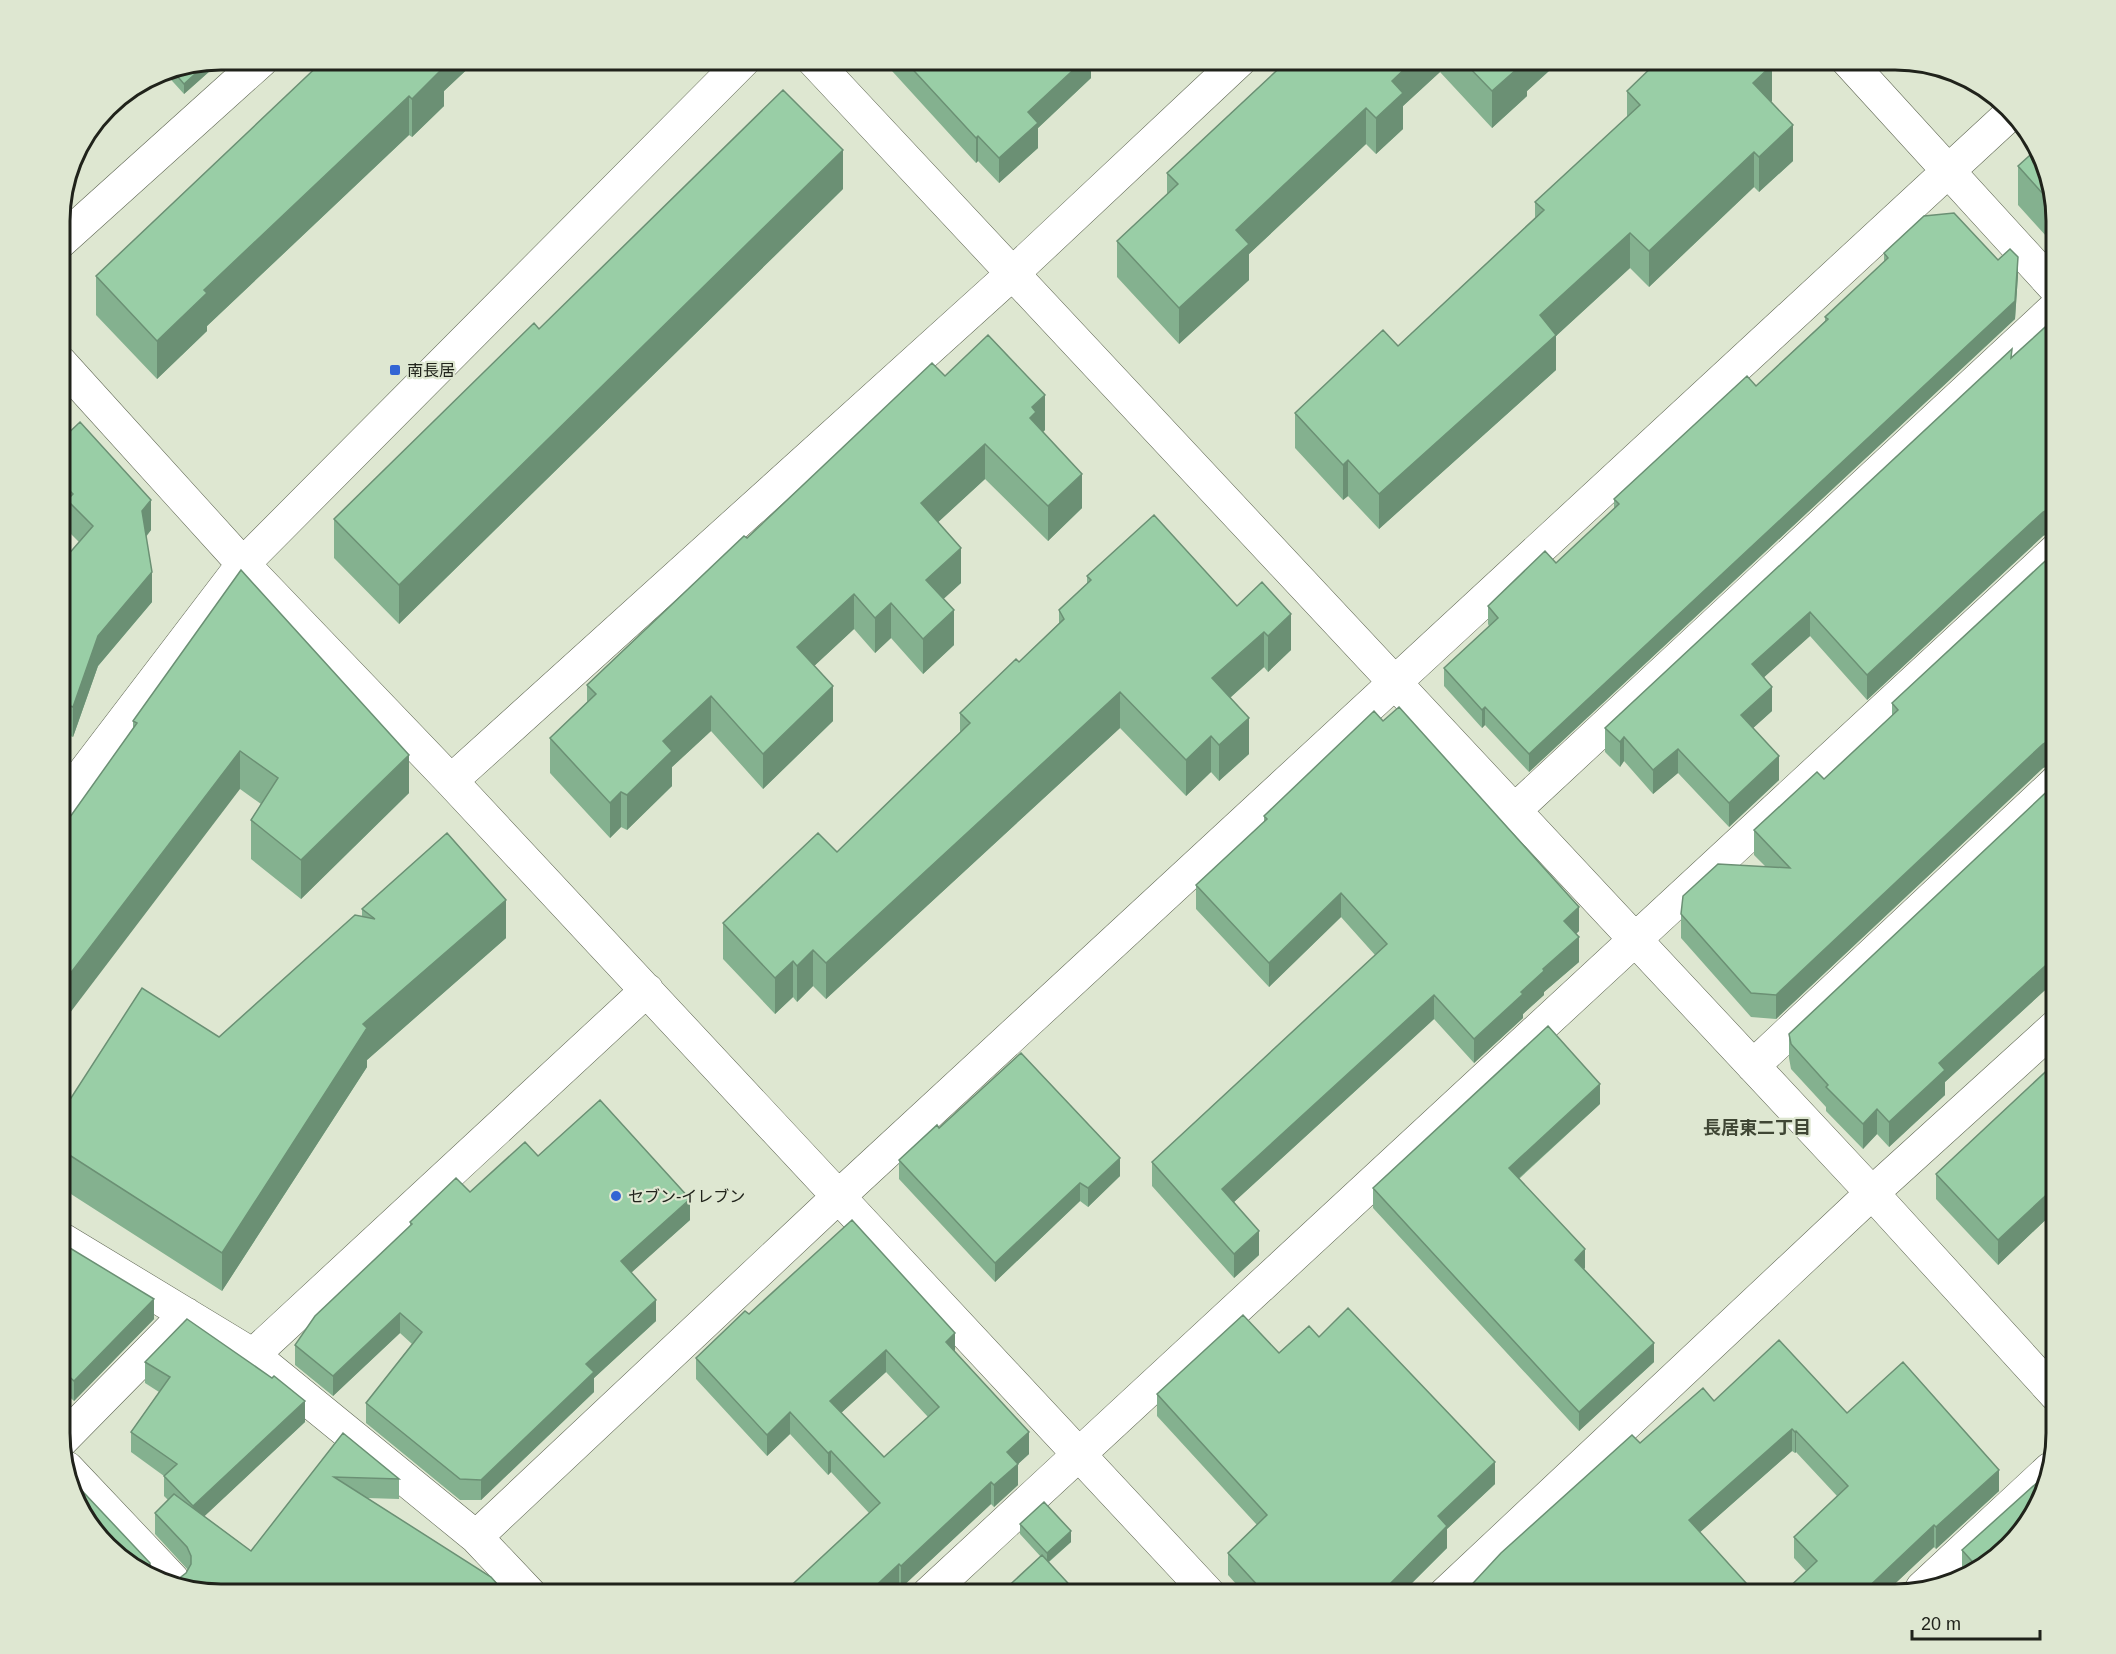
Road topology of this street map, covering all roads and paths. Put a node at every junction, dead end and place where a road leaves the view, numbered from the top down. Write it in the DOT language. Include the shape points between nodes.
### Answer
graph roads {
  1 [pos="251,70"];
  2 [pos="734,70"];
  3 [pos="822,70"];
  4 [pos="1229,70"];
  5 [pos="1856,70"];
  6 [pos="2005,119"];
  7 [pos="1949,171"];
  8 [pos="71,232"];
  9 [pos="1012,274"];
  10 [pos="2046,278"];
  11 [pos="2046,316"];
  12 [pos="71,374"];
  13 [pos="2046,559"];
  14 [pos="243,564"];
  15 [pos="1395,684"];
  16 [pos="451,781"];
  17 [pos="71,790"];
  18 [pos="2046,791"];
  19 [pos="1515,810"];
  20 [pos="1634,940"];
  21 [pos="647,990"];
  22 [pos="2046,1035"];
  23 [pos="1754,1066"];
  24 [pos="1872,1194"];
  25 [pos="839,1196"];
  26 [pos="71,1245"];
  27 [pos="186,1314"];
  28 [pos="253,1355"];
  29 [pos="2046,1384"];
  30 [pos="71,1431"];
  31 [pos="1080,1453"];
  32 [pos="79,1481"];
  33 [pos="2037,1481"];
  34 [pos="476,1537"];
  35 [pos="166,1572"];
  36 [pos="1933,1578"];
  37 [pos="521,1584"];
  38 [pos="939,1584"];
  39 [pos="1200,1584"];
  40 [pos="1455,1584"];
  1 -- 8 [label="street"];
  2 -- 14 [label="street"];
  3 -- 9 [label="street"];
  4 -- 9 [label="street"];
  5 -- 7 [label="street"];
  6 -- 7 [label="street"];
  7 -- 10 [label="street"];
  7 -- 15 [label="street"];
  9 -- 15 [label="street"];
  9 -- 16 [label="street"];
  11 -- 19 [label="street"];
  12 -- 14 [label="street"];
  13 -- 20 [label="street"];
  14 -- 16 [label="street"];
  14 -- 17 [label="street"];
  15 -- 19 [label="street"];
  15 -- 25 [label="street"];
  16 -- 21 [label="street"];
  18 -- 23 [label="street"];
  19 -- 20 [label="street"];
  20 -- 23 [label="street"];
  20 -- 31 [label="street"];
  21 -- 25 [label="street"];
  21 -- 28 [label="street"];
  22 -- 24 [label="street"];
  23 -- 24 [label="street"];
  24 -- 29 [label="street"];
  24 -- 40 [label="street"];
  25 -- 31 [label="street"];
  25 -- 34 [label="street"];
  26 -- 27 [label="street"];
  27 -- 28 [label="street"];
  27 -- 30 [label="street"];
  28 -- 34 [label="street"];
  31 -- 38 [label="street"];
  31 -- 39 [label="street"];
  32 -- 35 [label="street"];
  33 -- 36 [label="street"];
  34 -- 37 [label="street"];
}
